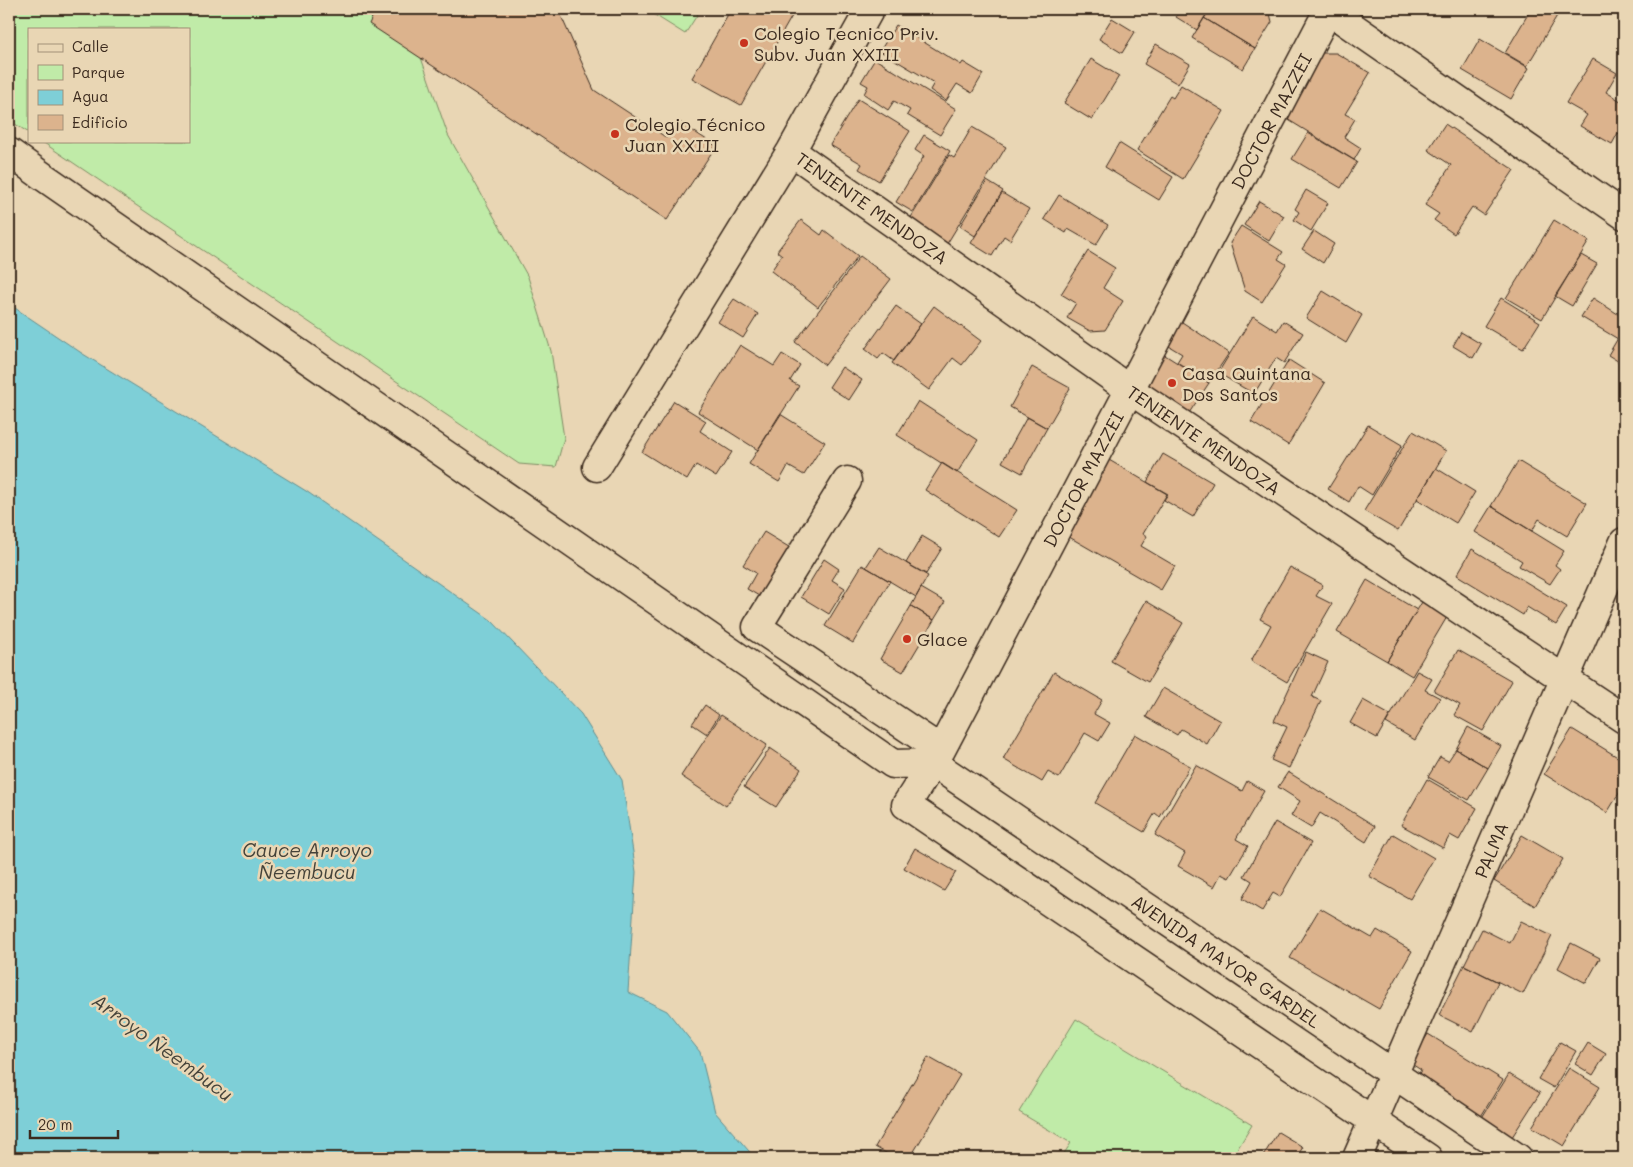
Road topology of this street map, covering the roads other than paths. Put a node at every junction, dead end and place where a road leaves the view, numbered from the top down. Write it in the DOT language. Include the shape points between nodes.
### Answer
graph roads {
  1 [pos="870,9"];
  2 [pos="1328,9"];
  3 [pos="791,151"];
  4 [pos="9,152"];
  5 [pos="1624,215"];
  6 [pos="1130,390"];
  7 [pos="597,467"];
  8 [pos="847,481"];
  9 [pos="1624,542"];
  10 [pos="1564,678"];
  11 [pos="1624,719"];
  12 [pos="937,757"];
  13 [pos="893,764"];
  14 [pos="906,804"];
  15 [pos="1394,1075"];
  16 [pos="1374,1122"];
  17 [pos="1357,1158"];
  18 [pos="1428,1158"];
  19 [pos="1518,1158"];
  1 -- 3 [label="street"];
  2 -- 5 [label="street"];
  2 -- 6 [label="street, DOCTOR MAZZEI"];
  3 -- 6 [label="street, TENIENTE MENDOZA"];
  3 -- 7 [label="street"];
  4 -- 13 [label="street"];
  6 -- 10 [label="street, TENIENTE MENDOZA"];
  6 -- 12 [label="street, DOCTOR MAZZEI"];
  8 -- 12 [label="street, AVENIDA MAYOR GARDEL" via="757,627"];
  9 -- 10 [label="street, PALMA"];
  10 -- 11 [label="street, TENIENTE MENDOZA"];
  10 -- 15 [label="street, PALMA"];
  12 -- 13 [label="street"];
  12 -- 14 [label="street, DOCTOR MAZZEI"];
  12 -- 15 [label="street, AVENIDA MAYOR GARDEL"];
  13 -- 14 [label="street"];
  14 -- 16 [label="street"];
  15 -- 16 [label="street, PALMA"];
  15 -- 19 [label="street, AVENIDA MAYOR GARDEL"];
  16 -- 17 [label="street, PALMA"];
  16 -- 18 [label="street"];
}
